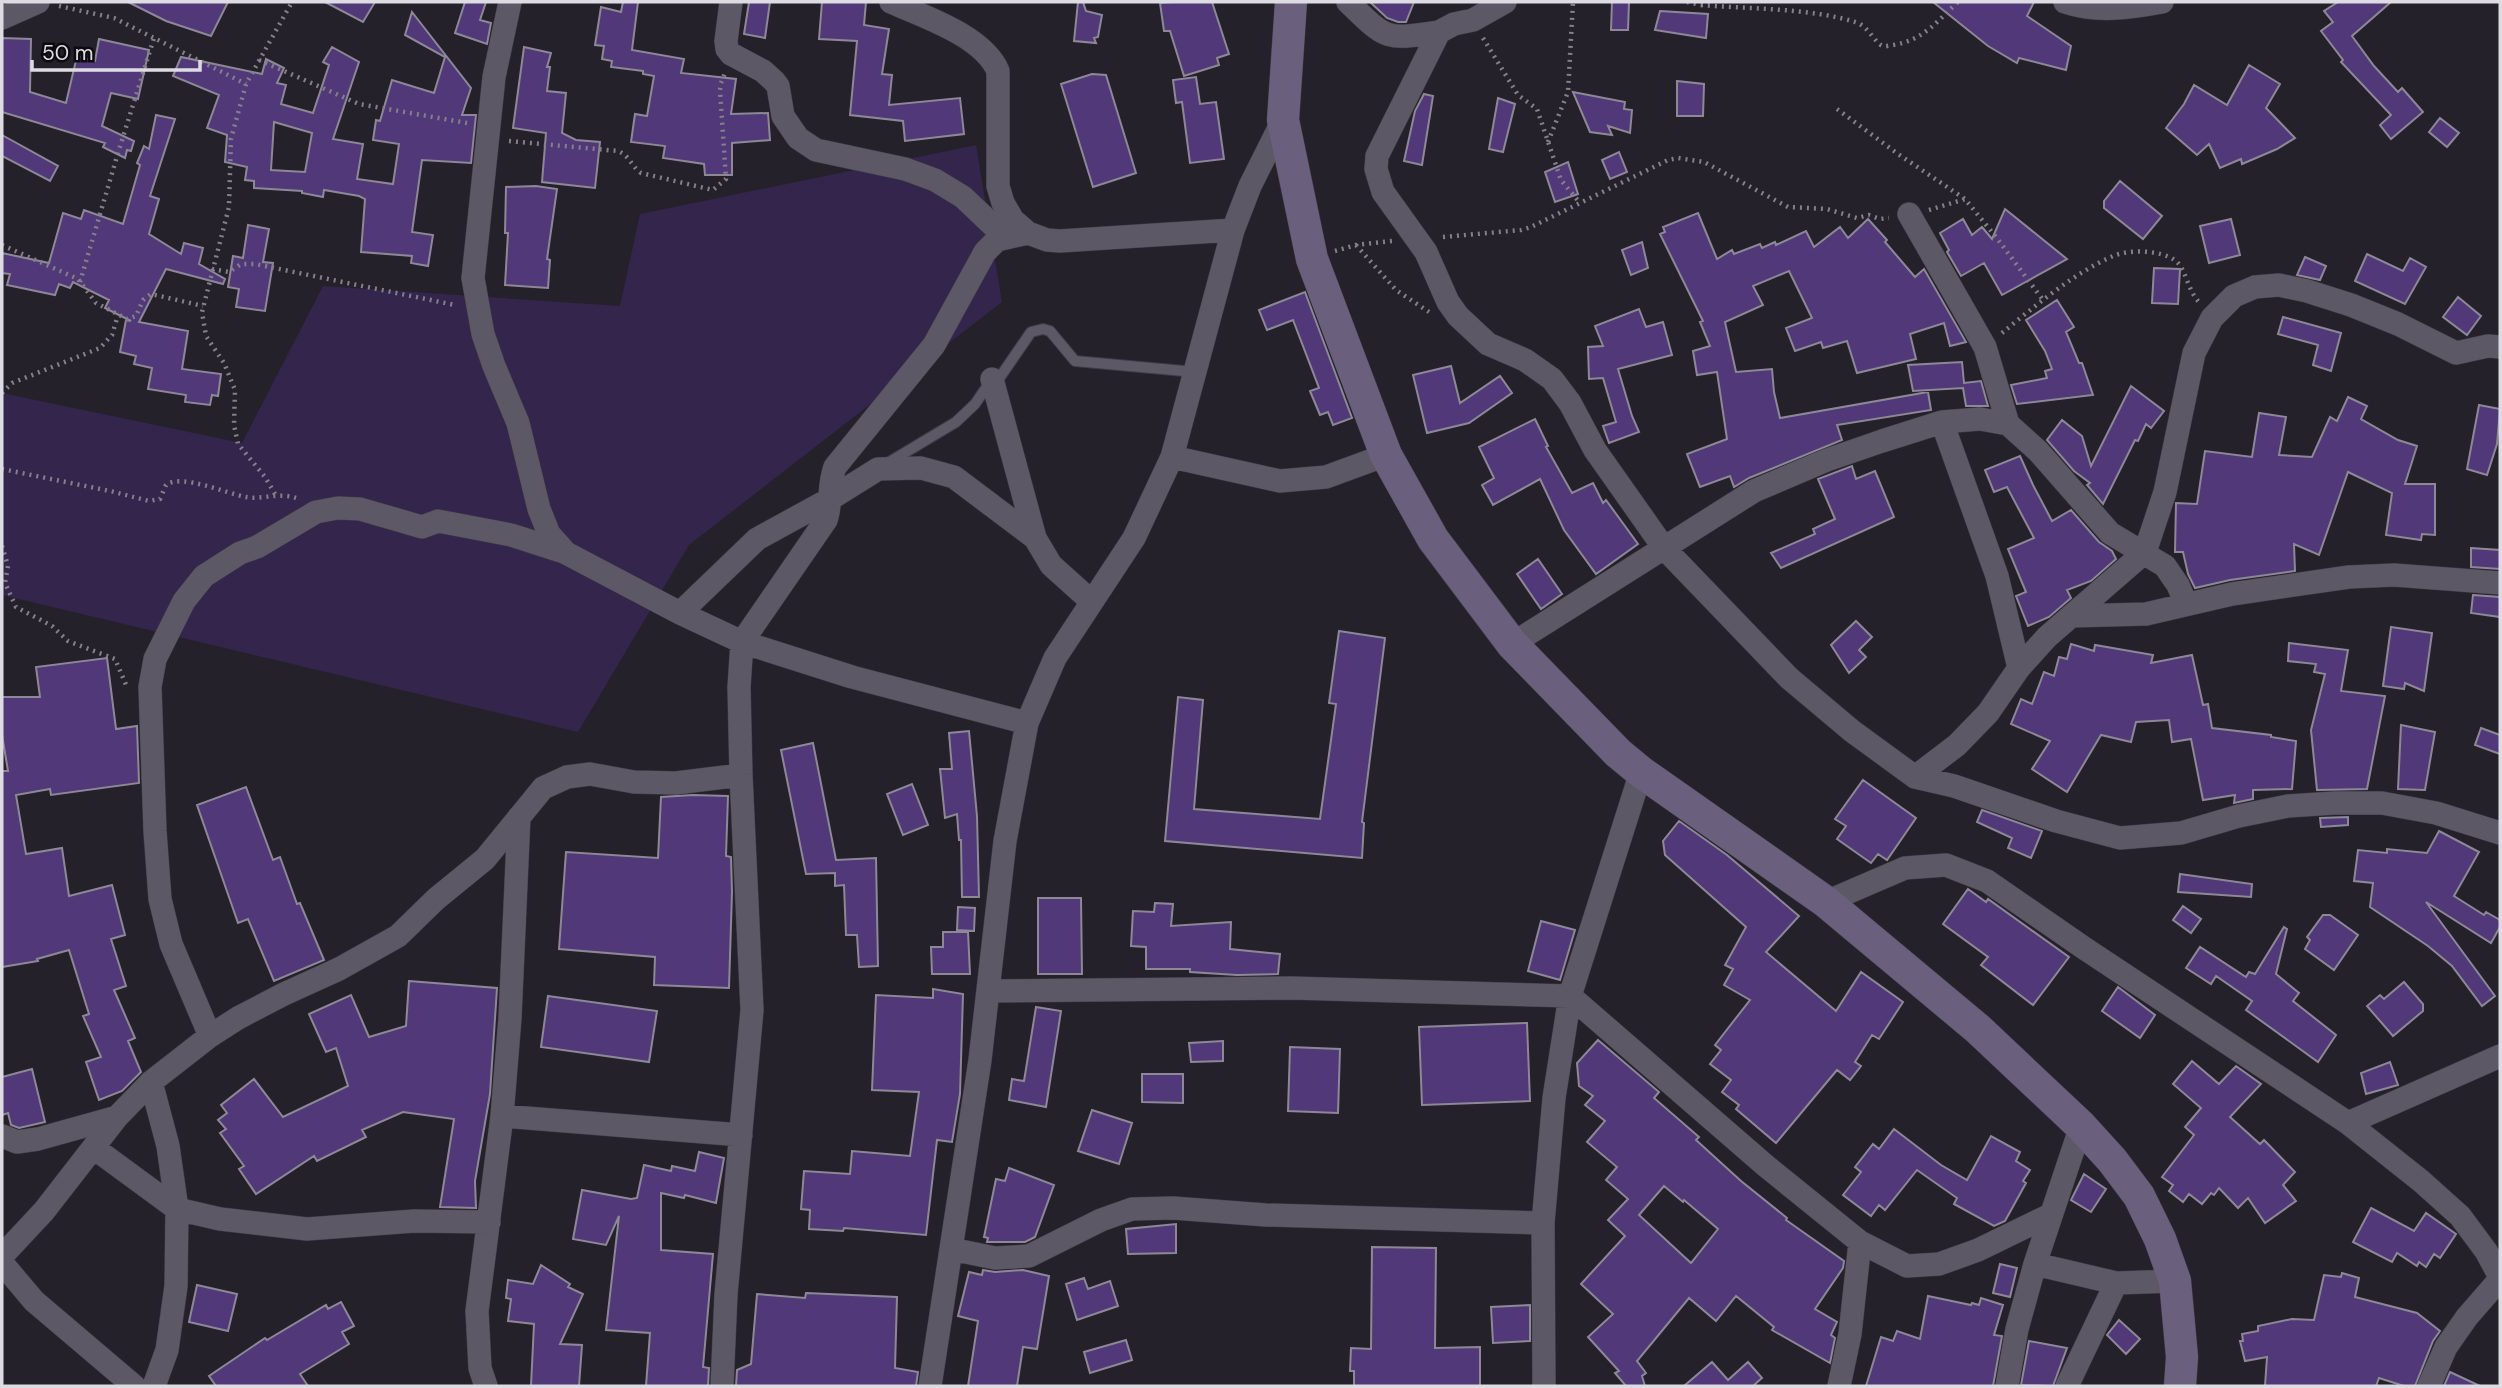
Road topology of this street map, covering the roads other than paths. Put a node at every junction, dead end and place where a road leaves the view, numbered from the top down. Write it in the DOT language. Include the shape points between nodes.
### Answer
graph roads {
  1 [pos="38,2"];
  2 [pos="510,2"];
  3 [pos="731,2"];
  4 [pos="891,2"];
  5 [pos="1292,2"];
  6 [pos="1349,2"];
  7 [pos="1505,2"];
  8 [pos="2065,2"];
  9 [pos="2162,2"];
  10 [pos="2,18"];
  11 [pos="1439,32"];
  12 [pos="1283,120"];
  13 [pos="1909,214"];
  14 [pos="1233,230"];
  15 [pos="1028,233"];
  16 [pos="1005,237"];
  17 [pos="2500,347"];
  18 [pos="1195,372"];
  19 [pos="992,379"];
  20 [pos="1942,422"];
  21 [pos="2008,424"];
  22 [pos="1386,454"];
  23 [pos="1172,457"];
  24 [pos="878,469"];
  25 [pos="830,499"];
  26 [pos="1035,538"];
  27 [pos="1664,548"];
  28 [pos="2145,552"];
  29 [pos="566,553"];
  30 [pos="2500,583"];
  31 [pos="1091,601"];
  32 [pos="2186,604"];
  33 [pos="680,613"];
  34 [pos="2071,616"];
  35 [pos="742,642"];
  36 [pos="1512,644"];
  37 [pos="2019,668"];
  38 [pos="1027,723"];
  39 [pos="1641,772"];
  40 [pos="741,775"];
  41 [pos="1915,777"];
  42 [pos="519,817"];
  43 [pos="2500,833"];
  44 [pos="1826,902"];
  45 [pos="988,991"];
  46 [pos="1570,996"];
  47 [pos="210,1035"];
  48 [pos="2500,1056"];
  49 [pos="151,1083"];
  50 [pos="502,1116"];
  51 [pos="117,1117"];
  52 [pos="2348,1123"];
  53 [pos="2081,1126"];
  54 [pos="741,1135"];
  55 [pos="2,1136"];
  56 [pos="94,1148"];
  57 [pos="177,1209"];
  58 [pos="2050,1215"];
  59 [pos="489,1222"];
  60 [pos="1543,1223"];
  61 [pos="1860,1242"];
  62 [pos="951,1249"];
  63 [pos="2,1256"];
  64 [pos="2,1263"];
  65 [pos="2035,1264"];
  66 [pos="2500,1278"];
  67 [pos="2175,1280"];
  68 [pos="2116,1283"];
  69 [pos="134,1386"];
  70 [pos="154,1386"];
  71 [pos="486,1386"];
  72 [pos="722,1386"];
  73 [pos="930,1386"];
  74 [pos="1544,1386"];
  75 [pos="1839,1386"];
  76 [pos="2007,1386"];
  77 [pos="2067,1386"];
  78 [pos="2180,1386"];
  79 [pos="2429,1386"];
  1 -- 10 [label="street"];
  2 -- 29 [label="street" via="494,77 473,278 479,315 518,424 538,509 549,534"];
  3 -- 16 [label="street" via="726,41 731,54 763,71 778,86 783,116 798,138 816,150 935,180 963,197"];
  4 -- 15 [label="street" via="941,24 994,60 998,71 998,186 1013,220"];
  5 -- 12 [label="street"];
  6 -- 11 [label="street" via="1385,35"];
  7 -- 11 [label="street"];
  8 -- 9 [label="street" via="2101,9"];
  11 -- 27 [label="street" via="1377,156 1383,192 1426,252 1458,316 1488,344 1525,360 1552,379"];
  12 -- 14 [label="street"];
  12 -- 22 [label="street" via="1312,259"];
  13 -- 21 [label="street" via="1985,347"];
  14 -- 15 [label="street" via="1060,241"];
  14 -- 18 [label="street"];
  15 -- 16 [label="street"];
  16 -- 25 [label="street" via="985,251 934,345 835,467"];
  17 -- 28 [label="street" via="2456,352 2351,305 2279,285 2255,287 2234,296 2212,318 2194,352 2165,492"];
  18 -- 19 [label="lane" via="1075,361 1050,331 1043,329 1031,332 996,383"];
  18 -- 23 [label="street"];
  19 -- 24 [label="lane" via="956,422"];
  19 -- 26 [label="street"];
  20 -- 21 [label="street" via="1980,419"];
  20 -- 27 [label="street" via="1828,460 1754,491"];
  20 -- 37 [label="street" via="1997,576"];
  21 -- 28 [label="street" via="2110,533"];
  22 -- 23 [label="street" via="1326,477 1280,481"];
  22 -- 36 [label="street" via="1433,538"];
  23 -- 31 [label="street" via="1134,538"];
  24 -- 25 [label="street"];
  24 -- 26 [label="street" via="921,468 954,477"];
  25 -- 33 [label="street" via="749,545"];
  25 -- 35 [label="street" via="826,520"];
  26 -- 31 [label="street" via="1051,565"];
  27 -- 36 [label="street"];
  27 -- 41 [label="street" via="1789,678"];
  28 -- 32 [label="street" via="2165,566"];
  28 -- 34 [label="street"];
  29 -- 33 [label="street"];
  29 -- 47 [label="street" via="511,535 438,521 422,527 351,507 316,512 204,576 178,610 155,659 150,687 160,899 171,944"];
  30 -- 32 [label="street" via="2394,575 2349,577"];
  31 -- 38 [label="street" via="1055,658"];
  32 -- 34 [label="street" via="2146,614"];
  33 -- 35 [label="street"];
  34 -- 37 [label="street"];
  35 -- 38 [label="street" via="852,677"];
  35 -- 40 [label="street"];
  36 -- 39 [label="street"];
  37 -- 41 [label="street" via="1988,713 1957,745"];
  38 -- 45 [label="street" via="1005,841"];
  39 -- 44 [label="street"];
  39 -- 46 [label="street"];
  40 -- 42 [label="street" via="676,783 590,774 567,777 542,789"];
  40 -- 54 [label="street" via="752,1010"];
  41 -- 43 [label="street" via="2120,838 2181,833 2288,806 2335,803 2382,803 2436,813"];
  42 -- 47 [label="street" via="485,859 398,936"];
  42 -- 50 [label="street"];
  44 -- 52 [label="street" via="1905,868 1946,864 1987,881"];
  44 -- 53 [label="street" via="1978,1029"];
  45 -- 46 [label="street" via="1291,988"];
  45 -- 62 [label="street"];
  46 -- 60 [label="street" via="1554,1098"];
  46 -- 61 [label="street"];
  47 -- 49 [label="street"];
  48 -- 52 [label="street"];
  49 -- 51 [label="street"];
  49 -- 57 [label="street" via="168,1146"];
  50 -- 54 [label="street"];
  50 -- 59 [label="street"];
  51 -- 55 [label="street" via="38,1139 17,1142"];
  51 -- 56 [label="street"];
  52 -- 66 [label="street" via="2460,1216"];
  53 -- 58 [label="street"];
  53 -- 67 [label="street" via="2140,1196"];
  54 -- 72 [label="street"];
  56 -- 57 [label="street"];
  56 -- 63 [label="street"];
  57 -- 59 [label="street" via="255,1225 307,1229"];
  57 -- 70 [label="street" via="176,1286 167,1350"];
  58 -- 61 [label="street" via="1939,1264 1907,1266"];
  58 -- 65 [label="street"];
  59 -- 71 [label="street" via="477,1311 480,1368"];
  60 -- 62 [label="street" via="1132,1209 1029,1256 995,1258"];
  60 -- 74 [label="street"];
  61 -- 75 [label="street"];
  62 -- 73 [label="street"];
  64 -- 69 [label="street" via="34,1301"];
  65 -- 68 [label="street"];
  65 -- 76 [label="street"];
  66 -- 79 [label="street" via="2446,1347"];
  67 -- 68 [label="street"];
  67 -- 78 [label="street"];
  68 -- 77 [label="street"];
}
